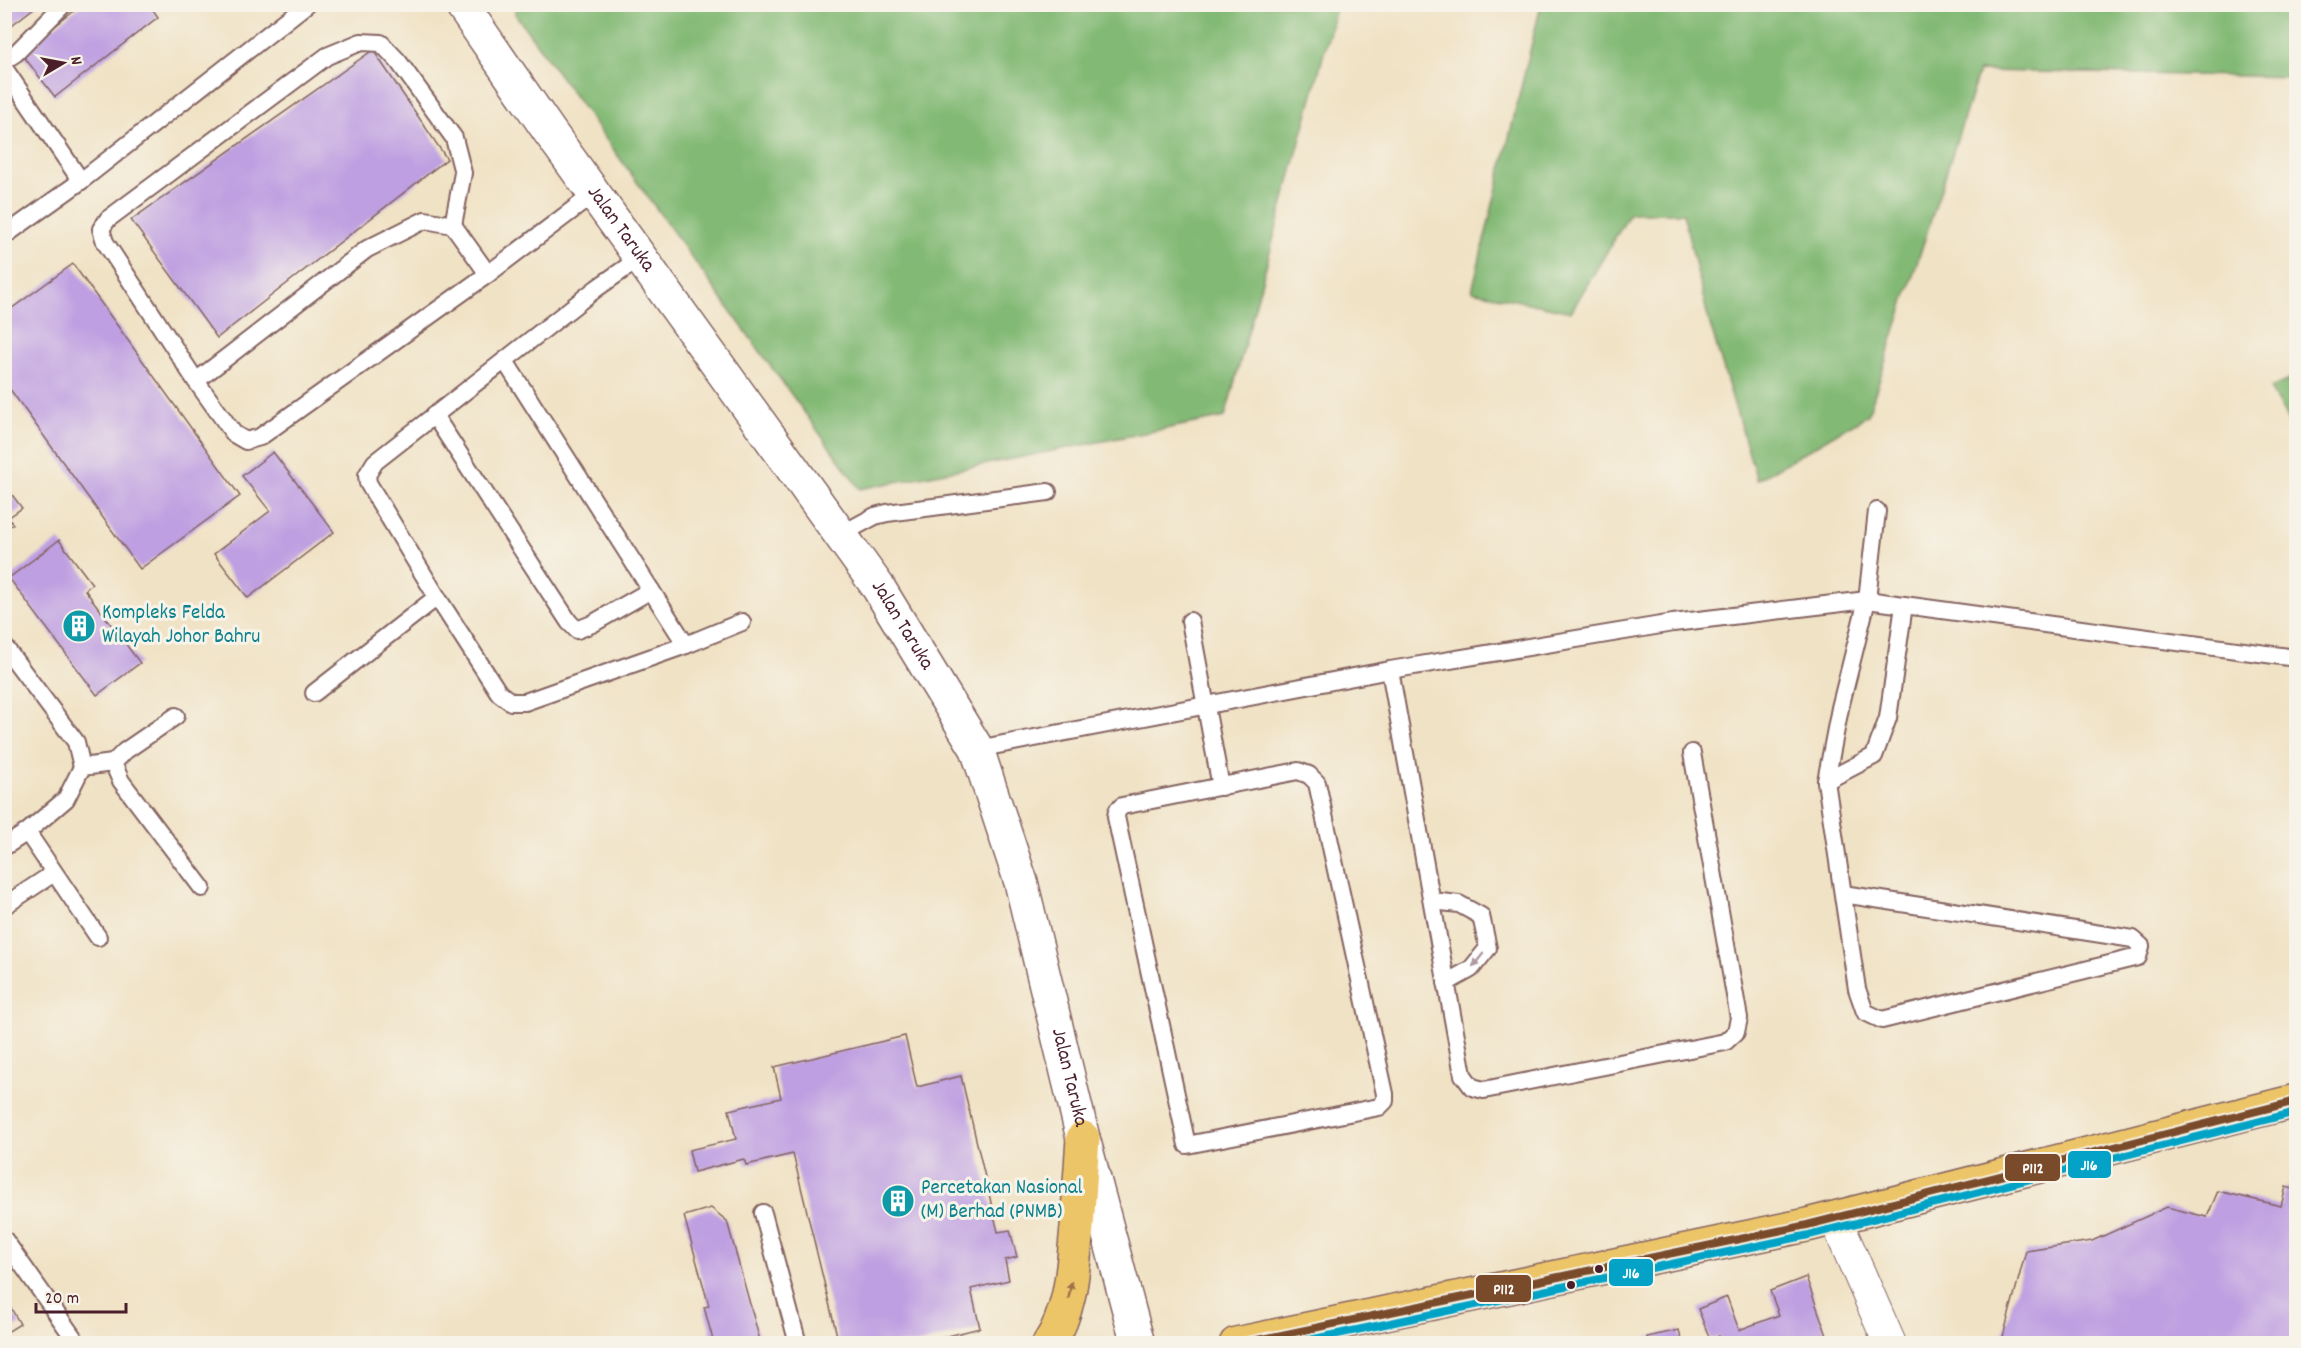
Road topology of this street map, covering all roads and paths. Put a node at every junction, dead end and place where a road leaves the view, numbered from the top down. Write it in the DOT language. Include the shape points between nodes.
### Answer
graph roads {
  1 [pos="64,4"];
  2 [pos="307,4"];
  3 [pos="461,4"];
  4 [pos="4,61"];
  5 [pos="4,69"];
  6 [pos="81,181"];
  7 [pos="595,193"];
  8 [pos="453,225"];
  9 [pos="4,236"];
  10 [pos="640,258"];
  11 [pos="488,274"];
  12 [pos="505,361"];
  13 [pos="196,381"];
  14 [pos="434,415"];
  15 [pos="1048,492"];
  16 [pos="1877,511"];
  17 [pos="840,535"];
  18 [pos="651,590"];
  19 [pos="436,597"];
  20 [pos="1868,600"];
  21 [pos="1904,605"];
  22 [pos="1190,621"];
  23 [pos="742,622"];
  24 [pos="686,645"];
  25 [pos="6,651"];
  26 [pos="2296,658"];
  27 [pos="1390,670"];
  28 [pos="314,693"];
  29 [pos="1205,705"];
  30 [pos="176,716"];
  31 [pos="977,749"];
  32 [pos="1692,753"];
  33 [pos="113,763"];
  34 [pos="82,767"];
  35 [pos="1826,781"];
  36 [pos="1221,787"];
  37 [pos="27,832"];
  38 [pos="4,847"];
  39 [pos="54,873"];
  40 [pos="202,888"];
  41 [pos="1843,894"];
  42 [pos="1432,902"];
  43 [pos="4,906"];
  44 [pos="98,937"];
  45 [pos="1446,982"];
  46 [pos="2296,1101"];
  47 [pos="1083,1138"];
  48 [pos="763,1213"];
  49 [pos="1835,1218"];
  50 [pos="4,1239"];
  51 [pos="78,1344"];
  52 [pos="798,1344"];
  53 [pos="1048,1344"];
  54 [pos="1138,1344"];
  55 [pos="1236,1344"];
  56 [pos="1890,1344"];
  1 -- 4 [label="lane"];
  2 -- 6 [label="lane"];
  3 -- 7 [label="street, Jalan Taruka"];
  5 -- 6 [label="lane"];
  6 -- 9 [label="lane"];
  7 -- 10 [label="street, Jalan Taruka"];
  7 -- 11 [label="lane"];
  8 -- 11 [label="lane"];
  8 -- 13 [label="lane" via="424,220 367,249"];
  8 -- 13 [label="lane" via="463,173 454,138 398,61 381,43 361,42 327,56 108,219 101,229 105,242"];
  10 -- 12 [label="lane"];
  10 -- 17 [label="street, Jalan Taruka"];
  11 -- 13 [label="lane" via="260,437 246,441 234,434"];
  12 -- 14 [label="lane"];
  12 -- 18 [label="lane"];
  14 -- 18 [label="lane" via="577,630"];
  14 -- 19 [label="lane" via="375,462 367,475 370,491"];
  15 -- 17 [label="lane" via="887,513"];
  16 -- 20 [label="lane"];
  17 -- 31 [label="street, Jalan Taruka" via="878,587"];
  18 -- 24 [label="lane"];
  19 -- 24 [label="lane" via="499,693 511,702 525,702"];
  19 -- 28 [label="lane"];
  20 -- 21 [label="lane"];
  20 -- 27 [label="lane" via="1673,623"];
  20 -- 35 [label="lane"];
  21 -- 26 [label="lane"];
  21 -- 35 [label="lane" via="1888,718 1874,756"];
  22 -- 29 [label="lane"];
  23 -- 24 [label="lane"];
  25 -- 34 [label="lane" via="76,742"];
  27 -- 29 [label="lane"];
  27 -- 42 [label="lane"];
  29 -- 31 [label="lane"];
  29 -- 36 [label="lane"];
  30 -- 33 [label="lane"];
  31 -- 47 [label="street, Jalan Taruka" via="1021,882"];
  32 -- 45 [label="lane" via="1740,1018 1731,1037 1725,1042 1484,1090 1472,1087 1463,1075"];
  33 -- 34 [label="lane"];
  33 -- 40 [label="lane" via="121,781"];
  34 -- 37 [label="lane" via="66,799"];
  35 -- 41 [label="lane"];
  36 -- 36 [label="lane" via="1298,771 1317,783 1385,1101 1379,1107 1188,1145 1116,817 1122,806"];
  37 -- 38 [label="lane"];
  37 -- 39 [label="lane"];
  39 -- 43 [label="lane"];
  39 -- 44 [label="lane"];
  41 -- 41 [label="lane" via="1857,989 1865,1012 1882,1020 2138,957 2141,946 2133,939"];
  42 -- 45 [label="lane"];
  42 -- 45 [label="lane, one-way" via="1459,904 1481,916 1488,948 1471,969"];
  46 -- 49 [label="main road"];
  53 -- 47 [label="main road, one-way" via="1066,1309 1073,1271"];
  47 -- 54 [label="street, Jalan Taruka"];
  48 -- 52 [label="lane"];
  49 -- 55 [label="main road"];
  49 -- 56 [label="street"];
  50 -- 51 [label="lane"];
}
